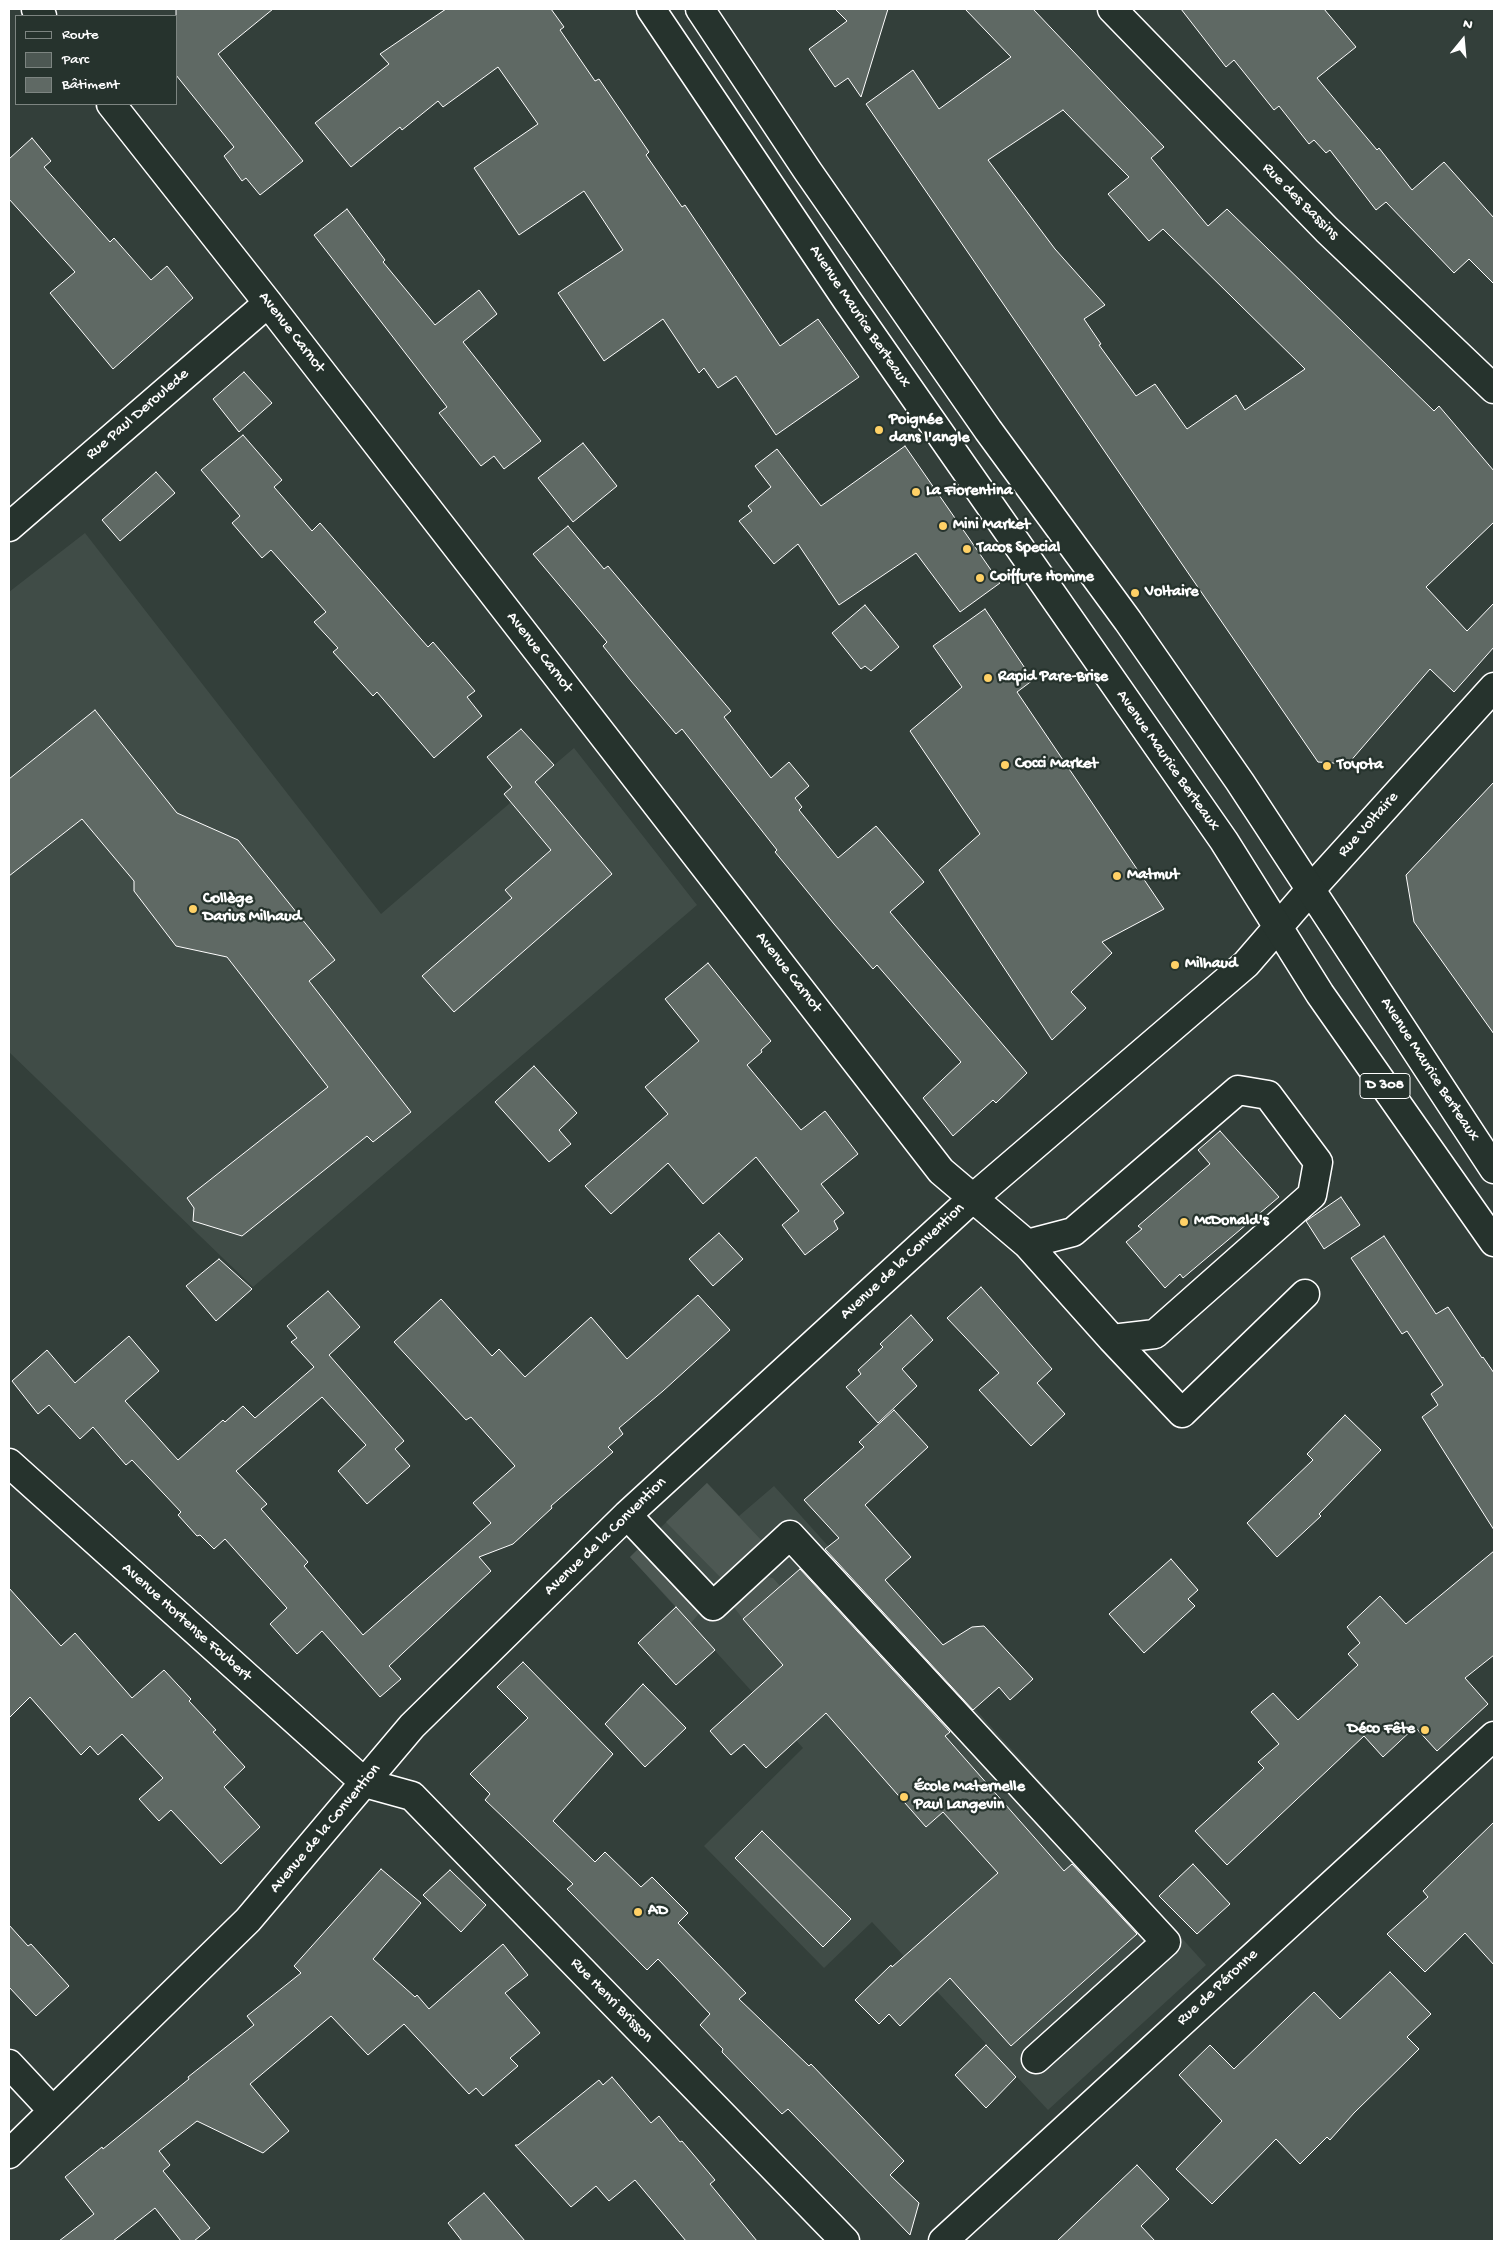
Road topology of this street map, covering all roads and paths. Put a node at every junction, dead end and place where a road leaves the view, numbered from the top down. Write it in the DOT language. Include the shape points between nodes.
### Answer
graph roads {
  1 [pos="651,9"];
  2 [pos="700,9"];
  3 [pos="1112,9"];
  4 [pos="112,105"];
  5 [pos="268,303"];
  6 [pos="1494,389"];
  7 [pos="9,527"];
  8 [pos="1494,687"];
  9 [pos="1311,889"];
  10 [pos="1278,928"];
  11 [pos="1246,964"];
  12 [pos="1494,1169"];
  13 [pos="973,1198"];
  14 [pos="1494,1242"];
  15 [pos="1027,1244"];
  16 [pos="1305,1294"];
  17 [pos="1112,1339"];
  18 [pos="9,1463"];
  19 [pos="627,1515"];
  20 [pos="1494,1736"];
  21 [pos="364,1783"];
  22 [pos="1036,2059"];
  23 [pos="9,2064"];
  24 [pos="53,2111"];
  25 [pos="9,2154"];
  26 [pos="845,2241"];
  27 [pos="943,2241"];
  1 -- 10 [label="street, Avenue Maurice Berteaux / D 308" via="847,300 1224,841"];
  2 -- 9 [label="street, Avenue Maurice Berteaux" via="813,178 988,430 1150,653"];
  3 -- 6 [label="street, Rue des Bassins" via="1327,230"];
  4 -- 5 [label="street, Avenue Carnot"];
  5 -- 7 [label="street, Rue Paul Deroulede"];
  5 -- 13 [label="street, Avenue Carnot" via="942,1171"];
  8 -- 9 [label="street, Rue Voltaire"];
  9 -- 10 [label="street, Rue Voltaire"];
  9 -- 12 [label="street, Avenue Maurice Berteaux"];
  10 -- 11 [label="street, Rue Voltaire"];
  10 -- 14 [label="street, Avenue Maurice Berteaux / D 308" via="1320,994"];
  11 -- 13 [label="street, Avenue de la Convention"];
  13 -- 15 [label="street, Avenue Carnot"];
  13 -- 19 [label="street, Avenue de la Convention"];
  15 -- 17 [label="street, Avenue Carnot"];
  15 -- 17 [label="street" via="1073,1232 1238,1090 1268,1095 1318,1162 1312,1195 1155,1334"];
  16 -- 17 [label="street, Avenue Carnot" via="1182,1413"];
  18 -- 21 [label="street, Avenue Hortense Foubert"];
  19 -- 21 [label="street, Avenue de la Convention" via="412,1726"];
  19 -- 22 [label="street" via="713,1606 790,1535 1166,1942"];
  20 -- 27 [label="street, Rue de Péronne"];
  21 -- 24 [label="street, Avenue de la Convention" via="248,1920"];
  21 -- 26 [label="street, Rue Henri Brisson" via="412,1796"];
  23 -- 24 [label="street"];
  24 -- 25 [label="street, Avenue de la Convention"];
}
